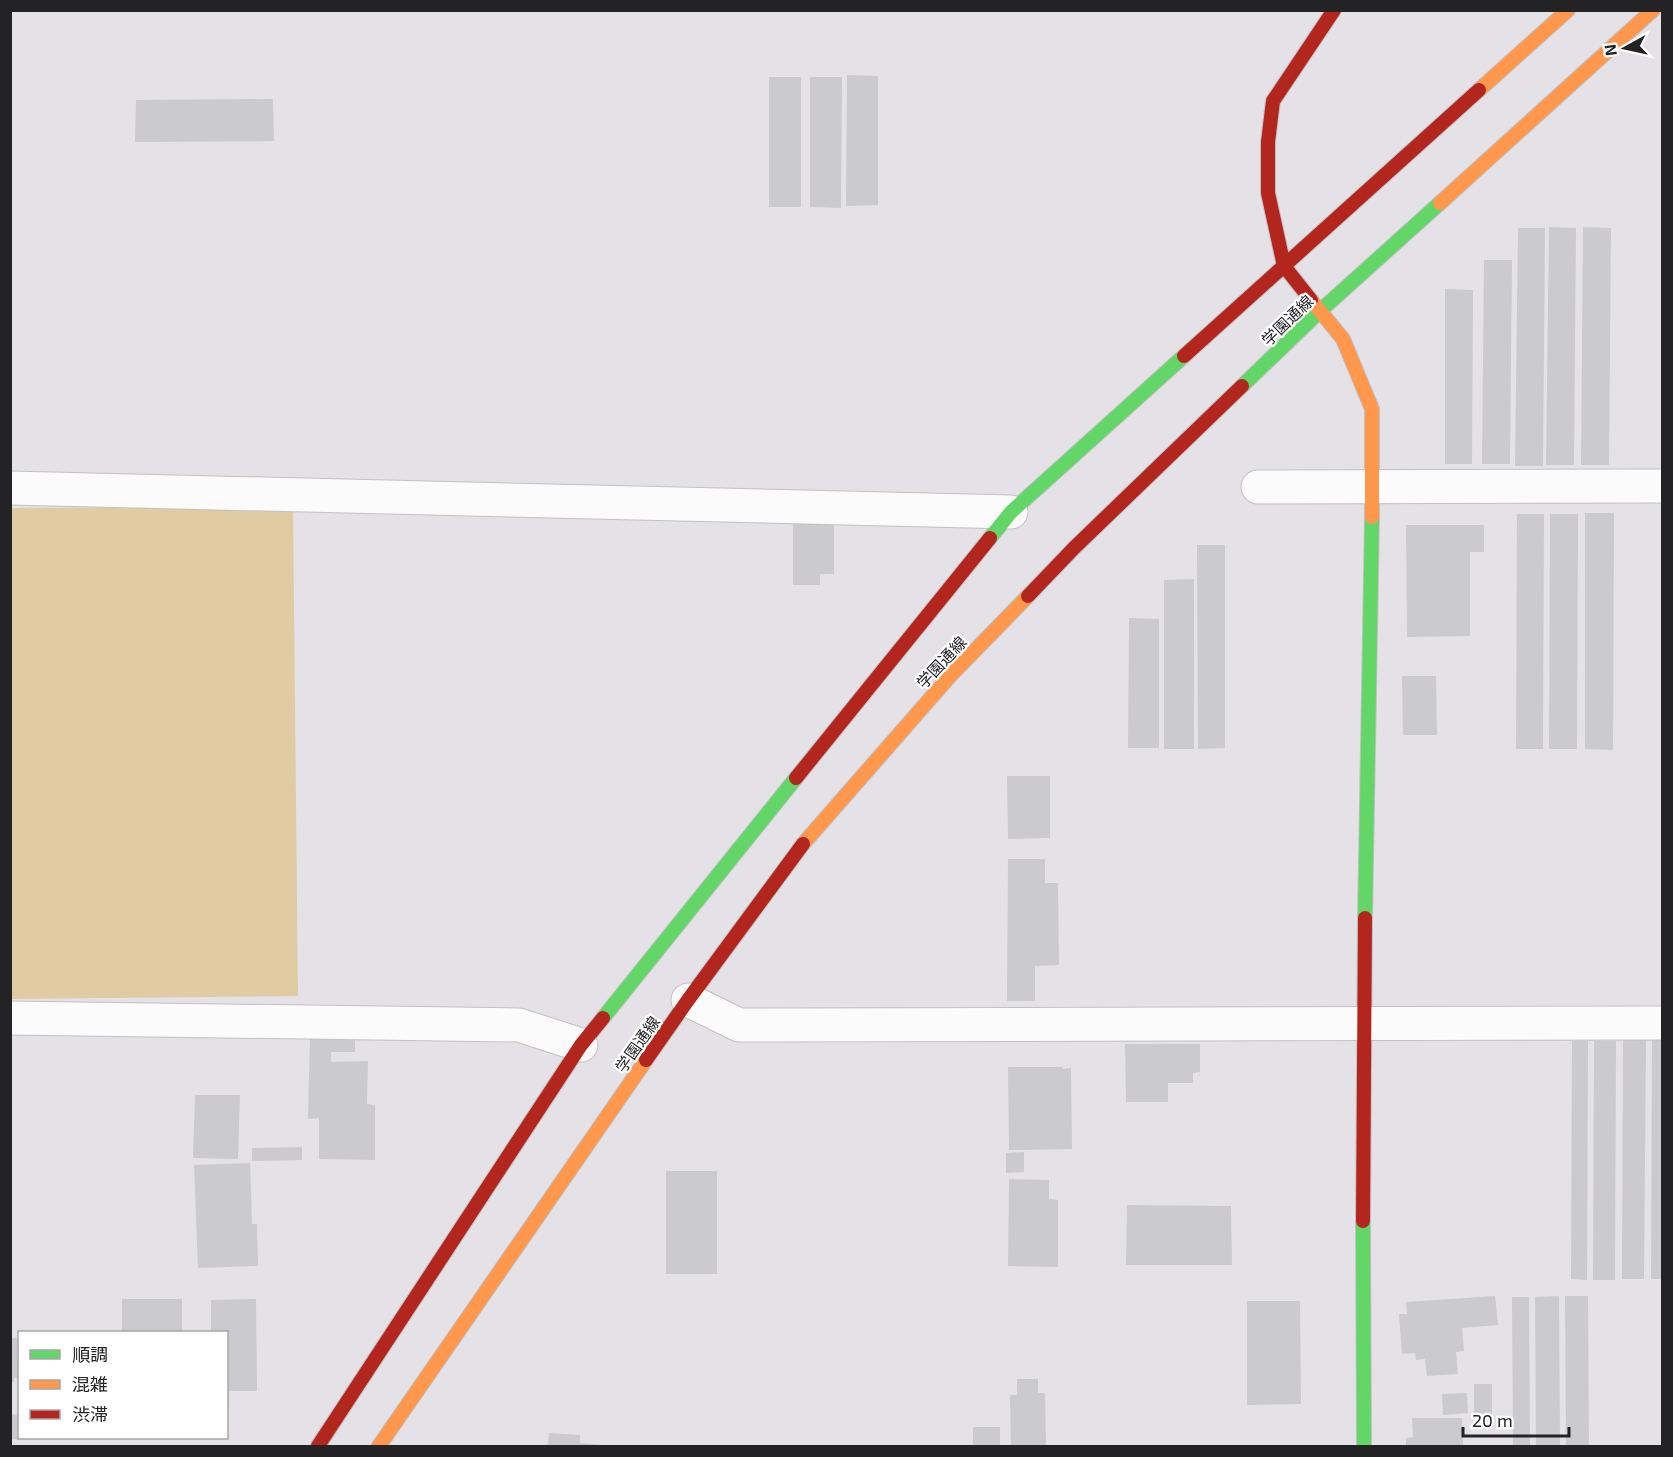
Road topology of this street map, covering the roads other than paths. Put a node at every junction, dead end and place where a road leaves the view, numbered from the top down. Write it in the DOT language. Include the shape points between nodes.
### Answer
graph roads {
  1 [pos="1335,10"];
  2 [pos="1568,10"];
  3 [pos="1653,10"];
  4 [pos="1284,266"];
  5 [pos="1320,311"];
  6 [pos="1662,486"];
  7 [pos="1258,487"];
  8 [pos="1373,487"];
  9 [pos="10,488"];
  10 [pos="1011,512"];
  11 [pos="688,1000"];
  12 [pos="10,1018"];
  13 [pos="1363,1023"];
  14 [pos="1662,1023"];
  15 [pos="581,1045"];
  16 [pos="318,1446"];
  17 [pos="379,1446"];
  18 [pos="1364,1446"];
  1 -- 4 [label="street" via="1272,100 1268,193"];
  2 -- 4 [label="street"];
  3 -- 5 [label="street, 学園通線"];
  4 -- 5 [label="street"];
  4 -- 10 [label="street"];
  5 -- 8 [label="street" via="1343,339 1372,409"];
  5 -- 11 [label="street, 学園通線" via="1074,548 950,676 807,839"];
  6 -- 8 [label="street"];
  7 -- 8 [label="street"];
  8 -- 13 [label="street"];
  9 -- 10 [label="street"];
  10 -- 15 [label="street"];
  11 -- 13 [label="street" via="739,1025"];
  11 -- 17 [label="street, 学園通線"];
  12 -- 15 [label="street" via="519,1025"];
  13 -- 14 [label="street"];
  13 -- 18 [label="street"];
  15 -- 16 [label="street"];
}
